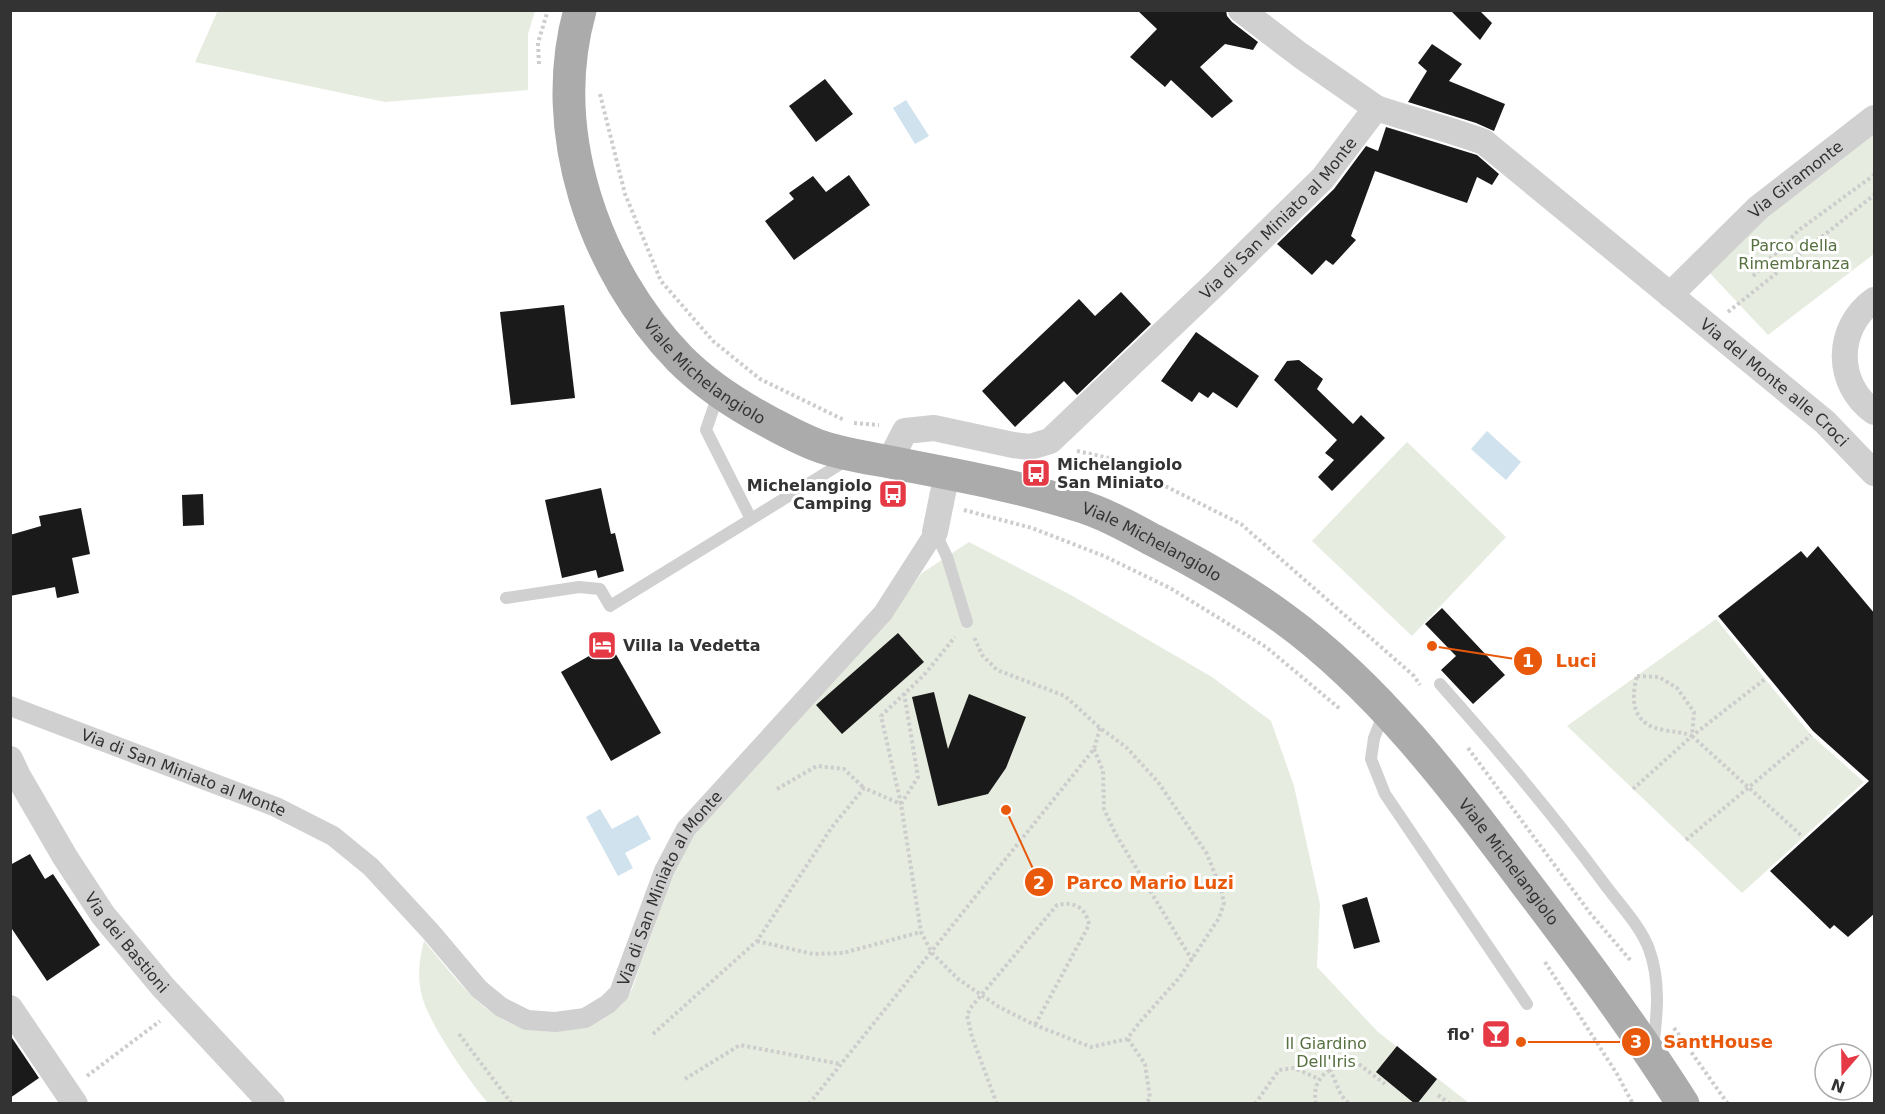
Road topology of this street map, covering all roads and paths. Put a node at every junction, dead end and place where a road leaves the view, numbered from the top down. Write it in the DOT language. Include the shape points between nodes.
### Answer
graph roads {
  1 [pos="580,10"];
  2 [pos="1241,10"];
  3 [pos="1376,108"];
  4 [pos="1875,118"];
  5 [pos="1875,175"];
  6 [pos="1875,195"];
  7 [pos="1753,276"];
  8 [pos="1670,295"];
  9 [pos="1875,300"];
  10 [pos="1731,309"];
  11 [pos="719,392"];
  12 [pos="1875,412"];
  13 [pos="855,455"];
  14 [pos="889,462"];
  15 [pos="1875,473"];
  16 [pos="944,488"];
  17 [pos="751,519"];
  18 [pos="935,532"];
  19 [pos="506,598"];
  20 [pos="967,622"];
  21 [pos="1765,679"];
  22 [pos="1440,684"];
  23 [pos="904,693"];
  24 [pos="10,706"];
  25 [pos="1380,724"];
  26 [pos="1100,728"];
  27 [pos="1811,735"];
  28 [pos="1692,736"];
  29 [pos="1094,749"];
  30 [pos="10,759"];
  31 [pos="864,788"];
  32 [pos="1749,788"];
  33 [pos="777,789"];
  34 [pos="1633,789"];
  35 [pos="901,804"];
  36 [pos="1803,837"];
  37 [pos="1686,840"];
  38 [pos="921,932"];
  39 [pos="758,941"];
  40 [pos="932,952"];
  41 [pos="1543,959"];
  42 [pos="1192,960"];
  43 [pos="981,995"];
  44 [pos="1527,1004"];
  45 [pos="1658,1005"];
  46 [pos="180,1006"];
  47 [pos="10,1008"];
  48 [pos="1035,1025"];
  49 [pos="459,1034"];
  50 [pos="653,1034"];
  51 [pos="1127,1039"];
  52 [pos="1653,1056"];
  53 [pos="840,1064"];
  54 [pos="1330,1069"];
  55 [pos="685,1079"];
  56 [pos="1319,1079"];
  57 [pos="1385,1084"];
  58 [pos="1438,1095"];
  59 [pos="65,1100"];
  60 [pos="272,1104"];
  61 [pos="512,1104"];
  62 [pos="809,1104"];
  63 [pos="997,1104"];
  64 [pos="1146,1104"];
  65 [pos="1255,1104"];
  66 [pos="1316,1104"];
  67 [pos="1349,1104"];
  68 [pos="1450,1104"];
  69 [pos="1633,1104"];
  70 [pos="1683,1104"];
  71 [pos="1728,1104"];
  1 -- 11 [label="main road, Viale Michelangiolo" via="571,48 571,112 575,153 593,222 621,284 655,331"];
  2 -- 3 [label="street"];
  3 -- 8 [label="street" via="1484,142"];
  3 -- 14 [label="street, Via di San Miniato al Monte" via="1323,178 1050,441 1030,447 933,428 916,429 905,431"];
  4 -- 8 [label="street, Via Giramonte" via="1758,208"];
  5 -- 7 [label="path" via="1799,230"];
  6 -- 10 [label="path"];
  8 -- 15 [label="street, Via del Monte alle Croci" via="1826,422"];
  9 -- 12 [label="street" via="1851,327 1844,360 1847,376 1859,398"];
  11 -- 13 [label="main road, Viale Michelangiolo" via="791,434"];
  11 -- 17 [label="lane" via="706,430"];
  13 -- 14 [label="main road, Viale Michelangiolo"];
  13 -- 17 [label="lane"];
  14 -- 16 [label="main road, Viale Michelangiolo"];
  16 -- 18 [label="street, Via di San Miniato al Monte"];
  16 -- 25 [label="path" via="1170,588"];
  16 -- 25 [label="main road, Viale Michelangiolo" via="1080,505 1188,558 1285,618 1329,655"];
  17 -- 19 [label="lane" via="610,606 600,589 579,587"];
  18 -- 20 [label="lane"];
  18 -- 24 [label="street, Via di San Miniato al Monte" via="883,613 686,829 664,871 618,993 585,1018 527,1020 501,1007 479,989 371,867 333,836 276,807"];
  20 -- 23 [label="path" via="924,675"];
  20 -- 26 [label="path" via="982,655 997,670 1065,696"];
  21 -- 28 [label="path"];
  22 -- 45 [label="lane" via="1580,850 1634,924 1649,949"];
  23 -- 35 [label="path" via="918,777"];
  23 -- 35 [label="path" via="880,716"];
  25 -- 44 [label="lane" via="1371,759 1384,794"];
  25 -- 52 [label="main road, Viale Michelangiolo" via="1500,850"];
  26 -- 29 [label="path"];
  26 -- 42 [label="path" via="1126,747 1158,782 1208,854 1224,903"];
  27 -- 32 [label="path"];
  28 -- 28 [label="path" via="1694,712 1677,688 1659,677 1637,676 1633,707 1645,724"];
  28 -- 32 [label="path"];
  28 -- 34 [label="path"];
  29 -- 40 [label="path"];
  29 -- 42 [label="path" via="1103,771 1104,809"];
  30 -- 46 [label="street, Via dei Bastioni" via="90,897"];
  31 -- 33 [label="path" via="844,770 817,766"];
  31 -- 35 [label="path"];
  31 -- 39 [label="path" via="832,827"];
  32 -- 36 [label="path"];
  32 -- 37 [label="path"];
  35 -- 38 [label="path"];
  38 -- 39 [label="path" via="843,953 813,954"];
  38 -- 40 [label="path"];
  39 -- 50 [label="path"];
  40 -- 43 [label="path" via="958,979"];
  40 -- 53 [label="path"];
  41 -- 69 [label="path"];
  42 -- 51 [label="path"];
  43 -- 48 [label="path"];
  43 -- 48 [label="path" via="1057,905 1067,902 1079,907 1089,924"];
  43 -- 63 [label="path" via="967,1015"];
  45 -- 52 [label="lane"];
  45 -- 71 [label="path"];
  46 -- 59 [label="path"];
  46 -- 60 [label="street, Via dei Bastioni"];
  47 -- 59 [label="street"];
  48 -- 51 [label="path" via="1091,1047"];
  49 -- 61 [label="path"];
  51 -- 64 [label="path" via="1145,1064 1150,1098"];
  52 -- 70 [label="main road, Viale Michelangiolo"];
  53 -- 55 [label="path" via="740,1045"];
  53 -- 62 [label="path"];
  54 -- 56 [label="path"];
  54 -- 57 [label="path" via="1349,1060"];
  54 -- 67 [label="path"];
  56 -- 65 [label="path" via="1294,1068 1279,1070"];
  56 -- 66 [label="path" via="1314,1094"];
  58 -- 68 [label="path"];
}
